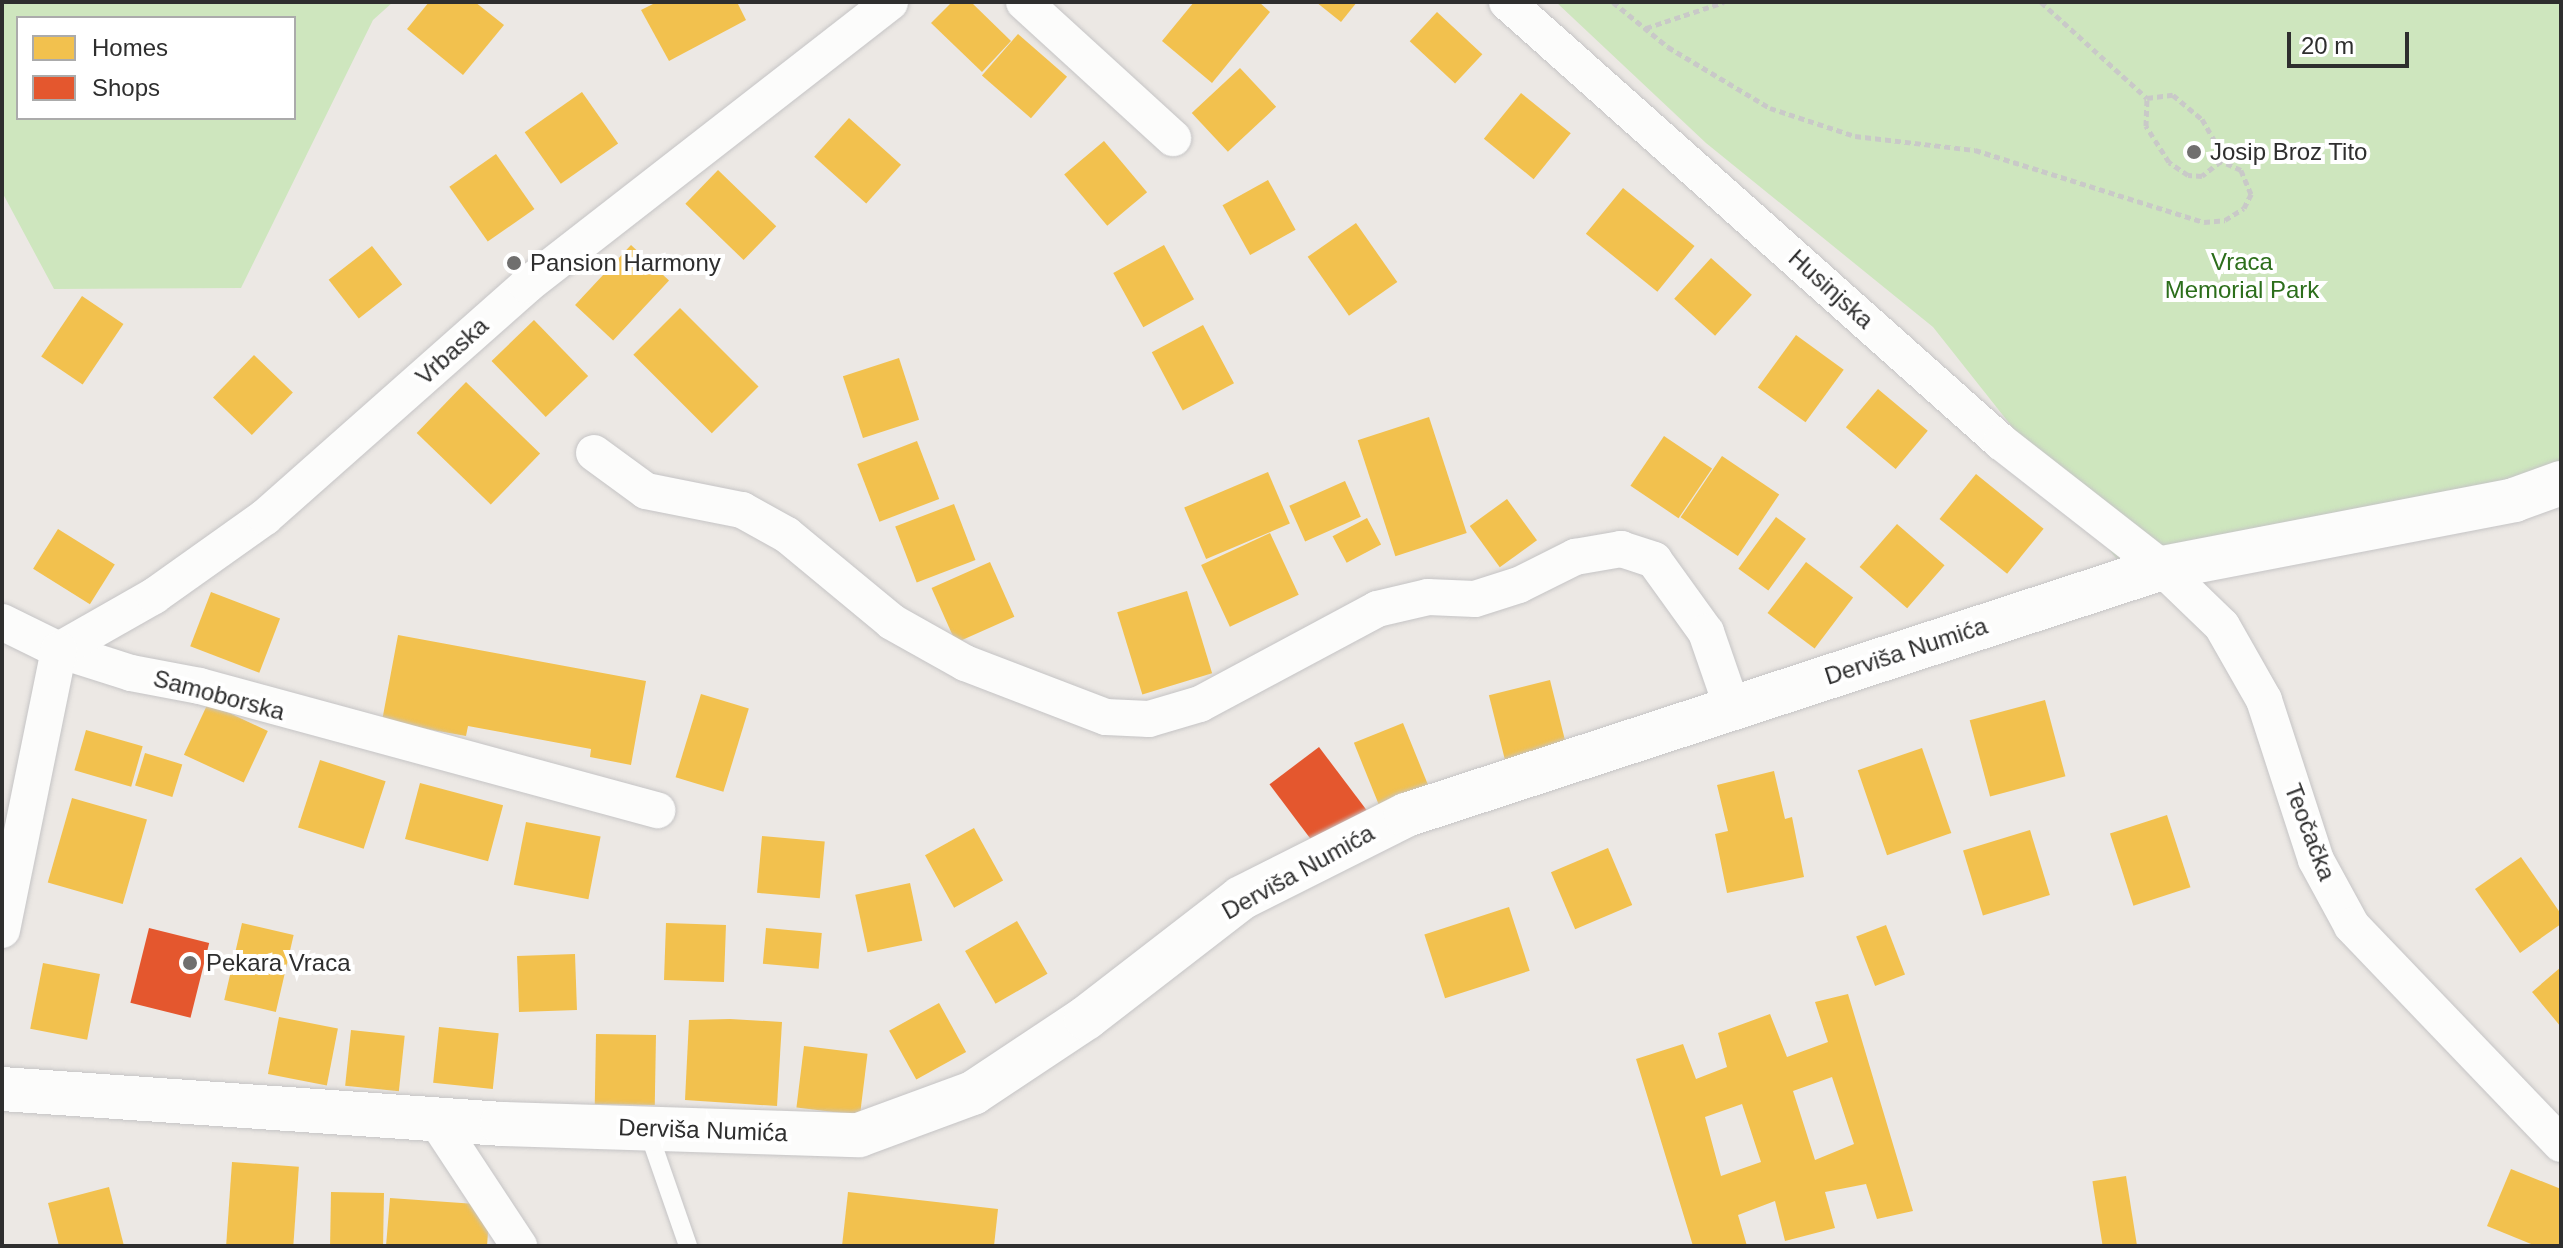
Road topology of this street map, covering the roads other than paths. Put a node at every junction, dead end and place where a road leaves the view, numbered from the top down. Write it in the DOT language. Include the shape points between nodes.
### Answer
graph roads {
  1 [pos="890,2"];
  2 [pos="1024,2"];
  3 [pos="1507,2"];
  4 [pos="1173,138"];
  5 [pos="594,453"];
  6 [pos="2561,483"];
  7 [pos="2162,568"];
  8 [pos="2,622"];
  9 [pos="59,650"];
  10 [pos="1732,707"];
  11 [pos="657,810"];
  12 [pos="2,930"];
  13 [pos="2,1089"];
  14 [pos="436,1120"];
  15 [pos="647,1128"];
  16 [pos="2561,1144"];
  17 [pos="519,1246"];
  18 [pos="688,1246"];
  1 -- 9 [label="street, Vrbaska" via="527,285 265,517 154,596"];
  2 -- 4 [label="street"];
  3 -- 7 [label="street, Husinjska" via="2001,442"];
  5 -- 10 [label="street" via="646,491 742,510 787,535 892,622 965,663 1106,717 1149,719 1200,704 1377,609 1428,597 1475,599 1519,585 1575,557 1621,549 1654,560 1706,632"];
  6 -- 7 [label="main road, Derviša Numića" via="2514,500"];
  7 -- 10 [label="main road, Derviša Numića"];
  7 -- 16 [label="street, Teočačka" via="2222,626 2264,700 2316,860 2352,926"];
  8 -- 9 [label="street"];
  9 -- 11 [label="street, Samoborska"];
  9 -- 12 [label="street"];
  10 -- 15 [label="main road, Derviša Numića" via="1485,787 1333,848 1241,898 1086,1018 985,1085 932,1111 859,1135"];
  13 -- 14 [label="main road, Derviša Numića"];
  14 -- 15 [label="main road, Derviša Numića"];
  14 -- 17 [label="street"];
  15 -- 18 [label="lane"];
}
